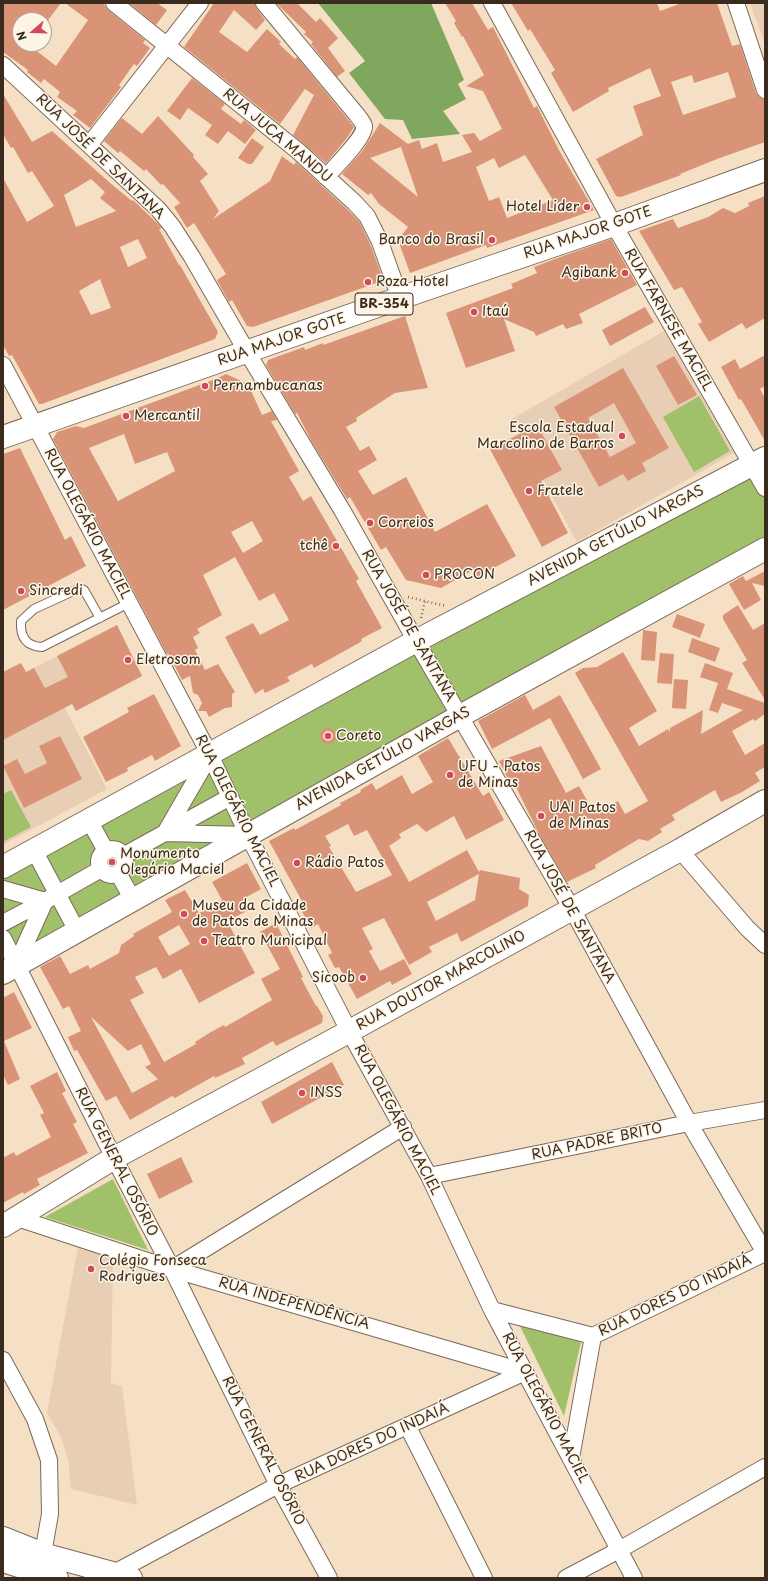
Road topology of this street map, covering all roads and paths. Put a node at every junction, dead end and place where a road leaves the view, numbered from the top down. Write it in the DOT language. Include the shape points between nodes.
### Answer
graph roads {
  1 [pos="114,3"];
  2 [pos="200,3"];
  3 [pos="264,3"];
  4 [pos="492,3"];
  5 [pos="736,3"];
  6 [pos="167,46"];
  7 [pos="3,65"];
  8 [pos="765,90"];
  9 [pos="89,145"];
  10 [pos="765,170"];
  11 [pos="326,177"];
  12 [pos="614,224"];
  13 [pos="400,298"];
  14 [pos="246,352"];
  15 [pos="3,365"];
  16 [pos="36,426"];
  17 [pos="3,438"];
  18 [pos="758,461"];
  19 [pos="765,488"];
  20 [pos="765,549"];
  21 [pos="388,592"];
  22 [pos="129,603"];
  23 [pos="472,612"];
  24 [pos="100,618"];
  25 [pos="416,641"];
  26 [pos="460,716"];
  27 [pos="210,755"];
  28 [pos="230,797"];
  29 [pos="765,801"];
  30 [pos="89,820"];
  31 [pos="165,833"];
  32 [pos="248,835"];
  33 [pos="34,850"];
  34 [pos="680,850"];
  35 [pos="106,851"];
  36 [pos="123,856"];
  37 [pos="3,867"];
  38 [pos="101,868"];
  39 [pos="118,873"];
  40 [pos="3,889"];
  41 [pos="51,897"];
  42 [pos="133,900"];
  43 [pos="572,909"];
  44 [pos="3,922"];
  45 [pos="77,931"];
  46 [pos="3,938"];
  47 [pos="765,945"];
  48 [pos="10,969"];
  49 [pos="349,1031"];
  50 [pos="765,1110"];
  51 [pos="689,1123"];
  52 [pos="403,1127"];
  53 [pos="114,1158"];
  54 [pos="429,1176"];
  55 [pos="10,1222"];
  56 [pos="765,1253"];
  57 [pos="172,1269"];
  58 [pos="492,1310"];
  59 [pos="593,1336"];
  60 [pos="3,1360"];
  61 [pos="525,1372"];
  62 [pos="408,1427"];
  63 [pos="571,1458"];
  64 [pos="765,1467"];
  65 [pos="278,1486"];
  66 [pos="3,1538"];
  67 [pos="619,1550"];
  68 [pos="3,1561"];
  69 [pos="45,1571"];
  70 [pos="122,1576"];
  71 [pos="329,1578"];
  72 [pos="484,1578"];
  73 [pos="566,1578"];
  74 [pos="634,1578"];
  1 -- 6 [label="street, RUA JUCA MANDU"];
  2 -- 6 [label="street"];
  3 -- 11 [label="street" via="364,126 358,139"];
  4 -- 12 [label="street, RUA FARNESE MACIEL"];
  5 -- 8 [label="street"];
  6 -- 9 [label="street"];
  6 -- 11 [label="street, RUA JUCA MANDU" via="298,151"];
  7 -- 9 [label="street, RUA JOSÉ DE SANTANA"];
  9 -- 14 [label="street, RUA JOSÉ DE SANTANA" via="158,209 172,226"];
  10 -- 12 [label="street, RUA MAJOR GOTE / BR-354"];
  11 -- 13 [label="street, RUA JUCA MANDU" via="367,216 380,242"];
  12 -- 13 [label="street, RUA MAJOR GOTE / BR-354"];
  12 -- 18 [label="street, RUA FARNESE MACIEL"];
  13 -- 14 [label="street, RUA MAJOR GOTE / BR-354"];
  14 -- 16 [label="street, RUA MAJOR GOTE / BR-354"];
  14 -- 21 [label="street, RUA JOSÉ DE SANTANA" via="342,510"];
  15 -- 16 [label="street, RUA OLEGÁRIO MACIEL"];
  16 -- 17 [label="street, RUA MAJOR GOTE / BR-354"];
  16 -- 22 [label="street, RUA OLEGÁRIO MACIEL"];
  18 -- 19 [label="street, RUA FARNESE MACIEL"];
  18 -- 23 [label="street, AVENIDA GETÚLIO VARGAS"];
  20 -- 26 [label="street, AVENIDA GETÚLIO VARGAS"];
  21 -- 23 [label="path"];
  21 -- 25 [label="street, RUA JOSÉ DE SANTANA"];
  22 -- 24 [label="lane"];
  22 -- 27 [label="street, RUA OLEGÁRIO MACIEL"];
  23 -- 25 [label="street, AVENIDA GETÚLIO VARGAS"];
  24 -- 24 [label="lane" via="42,647 27,641 20,631 21,621 34,609 80,588 84,590"];
  25 -- 26 [label="street, RUA JOSÉ DE SANTANA"];
  25 -- 27 [label="street, AVENIDA GETÚLIO VARGAS"];
  26 -- 32 [label="street, AVENIDA GETÚLIO VARGAS"];
  26 -- 43 [label="street, RUA JOSÉ DE SANTANA"];
  27 -- 28 [label="street, RUA OLEGÁRIO MACIEL"];
  27 -- 30 [label="street, AVENIDA GETÚLIO VARGAS"];
  27 -- 31 [label="street"];
  28 -- 31 [label="street"];
  28 -- 32 [label="street, RUA OLEGÁRIO MACIEL"];
  29 -- 34 [label="street, RUA DOUTOR MARCOLINO"];
  30 -- 33 [label="street, AVENIDA GETÚLIO VARGAS"];
  30 -- 35 [label="street"];
  31 -- 32 [label="street"];
  31 -- 36 [label="street"];
  32 -- 42 [label="street, AVENIDA GETÚLIO VARGAS"];
  32 -- 49 [label="street, RUA OLEGÁRIO MACIEL"];
  33 -- 37 [label="street, AVENIDA GETÚLIO VARGAS"];
  33 -- 41 [label="street"];
  34 -- 43 [label="street, RUA DOUTOR MARCOLINO"];
  34 -- 47 [label="street" via="747,928"];
  35 -- 36 [label="street" via="117,851"];
  35 -- 38 [label="street" via="100,857"];
  36 -- 39 [label="street" via="124,865"];
  38 -- 39 [label="street" via="107,874"];
  38 -- 41 [label="street"];
  39 -- 42 [label="street"];
  40 -- 41 [label="street"];
  41 -- 44 [label="street"];
  41 -- 45 [label="street"];
  41 -- 48 [label="street"];
  42 -- 45 [label="street, AVENIDA GETÚLIO VARGAS"];
  43 -- 49 [label="street, RUA DOUTOR MARCOLINO"];
  43 -- 51 [label="street, RUA JOSÉ DE SANTANA"];
  45 -- 48 [label="street, AVENIDA GETÚLIO VARGAS"];
  46 -- 48 [label="street, RUA GENERAL OSÓRIO"];
  48 -- 53 [label="street, RUA GENERAL OSÓRIO"];
  49 -- 52 [label="street, RUA OLEGÁRIO MACIEL"];
  49 -- 53 [label="street, RUA DOUTOR MARCOLINO"];
  50 -- 51 [label="street, RUA PADRE BRITO"];
  51 -- 54 [label="street, RUA PADRE BRITO"];
  51 -- 56 [label="street, RUA JOSÉ DE SANTANA"];
  52 -- 54 [label="street, RUA OLEGÁRIO MACIEL"];
  52 -- 57 [label="street"];
  53 -- 55 [label="street, RUA DOUTOR MARCOLINO"];
  53 -- 57 [label="street, RUA GENERAL OSÓRIO"];
  54 -- 58 [label="street, RUA OLEGÁRIO MACIEL"];
  55 -- 57 [label="street, RUA INDEPENDÊNCIA"];
  56 -- 59 [label="street, RUA DORES DO INDAIÁ"];
  57 -- 61 [label="street, RUA INDEPENDÊNCIA"];
  57 -- 65 [label="street, RUA GENERAL OSÓRIO"];
  58 -- 59 [label="street, RUA DORES DO INDAIÁ"];
  58 -- 61 [label="street, RUA OLEGÁRIO MACIEL"];
  59 -- 63 [label="street"];
  60 -- 69 [label="street" via="35,1419 48,1460 50,1514"];
  61 -- 62 [label="street, RUA DORES DO INDAIÁ"];
  61 -- 63 [label="street, RUA OLEGÁRIO MACIEL"];
  62 -- 65 [label="street, RUA DORES DO INDAIÁ"];
  62 -- 72 [label="street"];
  63 -- 67 [label="street, RUA OLEGÁRIO MACIEL"];
  64 -- 67 [label="street"];
  65 -- 70 [label="street, RUA DORES DO INDAIÁ"];
  65 -- 71 [label="street, RUA GENERAL OSÓRIO"];
  66 -- 69 [label="street"];
  67 -- 73 [label="street"];
  67 -- 74 [label="street, RUA OLEGÁRIO MACIEL"];
  68 -- 69 [label="street"];
  69 -- 70 [label="street"];
}
